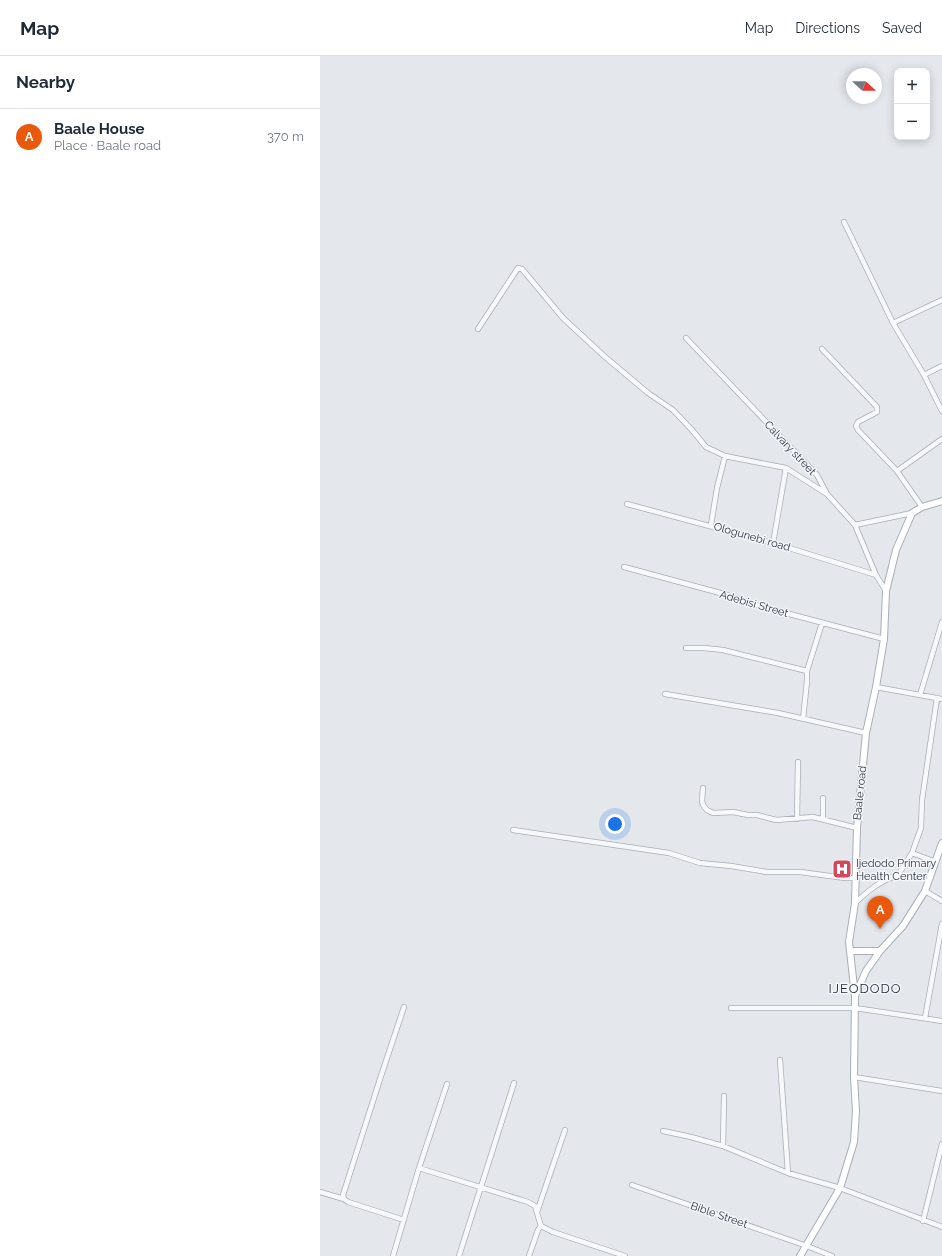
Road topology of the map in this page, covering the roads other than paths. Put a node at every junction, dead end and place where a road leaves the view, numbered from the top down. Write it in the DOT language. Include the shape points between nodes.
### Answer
graph roads {
  1 [pos="844,222"];
  2 [pos="942,300"];
  3 [pos="893,323"];
  4 [pos="478,329"];
  5 [pos="686,338"];
  6 [pos="822,349"];
  7 [pos="942,366"];
  8 [pos="924,375"];
  9 [pos="942,411"];
  10 [pos="942,439"];
  11 [pos="725,456"];
  12 [pos="786,468"];
  13 [pos="897,471"];
  14 [pos="827,494"];
  15 [pos="942,501"];
  16 [pos="627,504"];
  17 [pos="922,507"];
  18 [pos="912,513"];
  19 [pos="855,524"];
  20 [pos="711,526"];
  21 [pos="773,543"];
  22 [pos="624,567"];
  23 [pos="876,575"];
  24 [pos="886,592"];
  25 [pos="942,622"];
  26 [pos="822,623"];
  27 [pos="884,639"];
  28 [pos="686,648"];
  29 [pos="807,671"];
  30 [pos="876,687"];
  31 [pos="665,694"];
  32 [pos="920,695"];
  33 [pos="940,699"];
  34 [pos="803,719"];
  35 [pos="866,733"];
  36 [pos="798,762"];
  37 [pos="703,788"];
  38 [pos="823,798"];
  39 [pos="797,819"];
  40 [pos="823,819"];
  41 [pos="857,828"];
  42 [pos="513,830"];
  43 [pos="942,843"];
  44 [pos="912,853"];
  45 [pos="936,862"];
  46 [pos="855,878"];
  47 [pos="926,891"];
  48 [pos="942,901"];
  49 [pos="855,903"];
  50 [pos="942,924"];
  51 [pos="850,951"];
  52 [pos="880,951"];
  53 [pos="855,996"];
  54 [pos="404,1007"];
  55 [pos="730,1008"];
  56 [pos="855,1008"];
  57 [pos="925,1018"];
  58 [pos="942,1022"];
  59 [pos="780,1060"];
  60 [pos="854,1077"];
  61 [pos="514,1083"];
  62 [pos="447,1084"];
  63 [pos="942,1091"];
  64 [pos="724,1096"];
  65 [pos="565,1130"];
  66 [pos="663,1131"];
  67 [pos="942,1144"];
  68 [pos="723,1146"];
  69 [pos="941,1156"];
  70 [pos="418,1168"];
  71 [pos="788,1173"];
  72 [pos="632,1185"];
  73 [pos="480,1187"];
  74 [pos="840,1188"];
  75 [pos="320,1192"];
  76 [pos="344,1199"];
  77 [pos="538,1212"];
  78 [pos="404,1220"];
  79 [pos="923,1221"];
  80 [pos="541,1226"];
  81 [pos="942,1227"];
  82 [pos="806,1246"];
  83 [pos="393,1256"];
  84 [pos="459,1256"];
  85 [pos="529,1256"];
  86 [pos="625,1256"];
  87 [pos="800,1256"];
  88 [pos="832,1256"];
  1 -- 3 [label="street"];
  2 -- 3 [label="street"];
  3 -- 8 [label="street"];
  4 -- 11 [label="street" via="518,268 522,268 564,318 604,356 648,393 673,410 706,447"];
  5 -- 14 [label="street, Calvary street" via="817,475"];
  6 -- 13 [label="street" via="877,407 877,412 858,422 856,426"];
  7 -- 8 [label="street"];
  8 -- 9 [label="street"];
  10 -- 13 [label="street"];
  11 -- 12 [label="street"];
  11 -- 20 [label="street"];
  12 -- 14 [label="street"];
  12 -- 21 [label="street"];
  13 -- 17 [label="street"];
  14 -- 19 [label="street, Calvary street"];
  15 -- 17 [label="street"];
  16 -- 20 [label="street, Ologunebi road"];
  17 -- 18 [label="street"];
  18 -- 19 [label="street"];
  18 -- 24 [label="street, Baale road" via="896,550"];
  19 -- 23 [label="street, Calvary street"];
  20 -- 21 [label="street, Ologunebi road"];
  21 -- 23 [label="street, Ologunebi road"];
  22 -- 26 [label="street, Adebisi Street"];
  23 -- 24 [label="street, Calvary street"];
  24 -- 27 [label="street, Baale road"];
  25 -- 32 [label="street"];
  26 -- 27 [label="street, Adebisi Street"];
  26 -- 29 [label="street"];
  27 -- 30 [label="street, Baale road"];
  28 -- 29 [label="street" via="723,650"];
  29 -- 34 [label="street"];
  30 -- 32 [label="street"];
  30 -- 35 [label="street, Baale road"];
  31 -- 34 [label="street"];
  32 -- 33 [label="street"];
  33 -- 44 [label="street" via="922,800 921,828"];
  34 -- 35 [label="street"];
  35 -- 41 [label="street, Baale road"];
  36 -- 39 [label="street"];
  37 -- 39 [label="street" via="703,805 713,813 732,812 776,820"];
  38 -- 40 [label="street"];
  39 -- 40 [label="street"];
  40 -- 41 [label="street"];
  41 -- 46 [label="street, Baale road"];
  42 -- 46 [label="street" via="767,872 800,872"];
  43 -- 45 [label="street"];
  44 -- 45 [label="street"];
  44 -- 49 [label="street" via="898,875 877,885"];
  45 -- 47 [label="street"];
  46 -- 49 [label="street, Baale road"];
  47 -- 48 [label="street"];
  47 -- 52 [label="street" via="903,926"];
  49 -- 51 [label="street, Baale road"];
  50 -- 57 [label="street"];
  51 -- 52 [label="street"];
  51 -- 53 [label="street, Baale road"];
  52 -- 53 [label="street" via="866,971"];
  53 -- 56 [label="street, Baale road"];
  54 -- 76 [label="street" via="380,1076"];
  55 -- 56 [label="street"];
  56 -- 57 [label="street"];
  56 -- 60 [label="street, Baale road"];
  57 -- 58 [label="street"];
  59 -- 71 [label="street"];
  60 -- 63 [label="street"];
  60 -- 74 [label="street, Baale road" via="854,1142"];
  61 -- 73 [label="street"];
  62 -- 70 [label="street"];
  64 -- 68 [label="street"];
  65 -- 77 [label="street"];
  66 -- 68 [label="street"];
  67 -- 69 [label="street"];
  68 -- 71 [label="street"];
  69 -- 79 [label="street"];
  70 -- 73 [label="street"];
  70 -- 78 [label="street"];
  71 -- 74 [label="street"];
  72 -- 82 [label="street, Bible Street"];
  73 -- 77 [label="street" via="528,1202 535,1206"];
  73 -- 84 [label="street"];
  74 -- 79 [label="street"];
  74 -- 82 [label="street, Baale road"];
  75 -- 76 [label="street"];
  76 -- 78 [label="street"];
  77 -- 80 [label="street"];
  78 -- 83 [label="street"];
  79 -- 81 [label="street"];
  80 -- 85 [label="street"];
  80 -- 86 [label="street"];
  82 -- 87 [label="street, Baale road"];
  82 -- 88 [label="street, Bible Street"];
}
